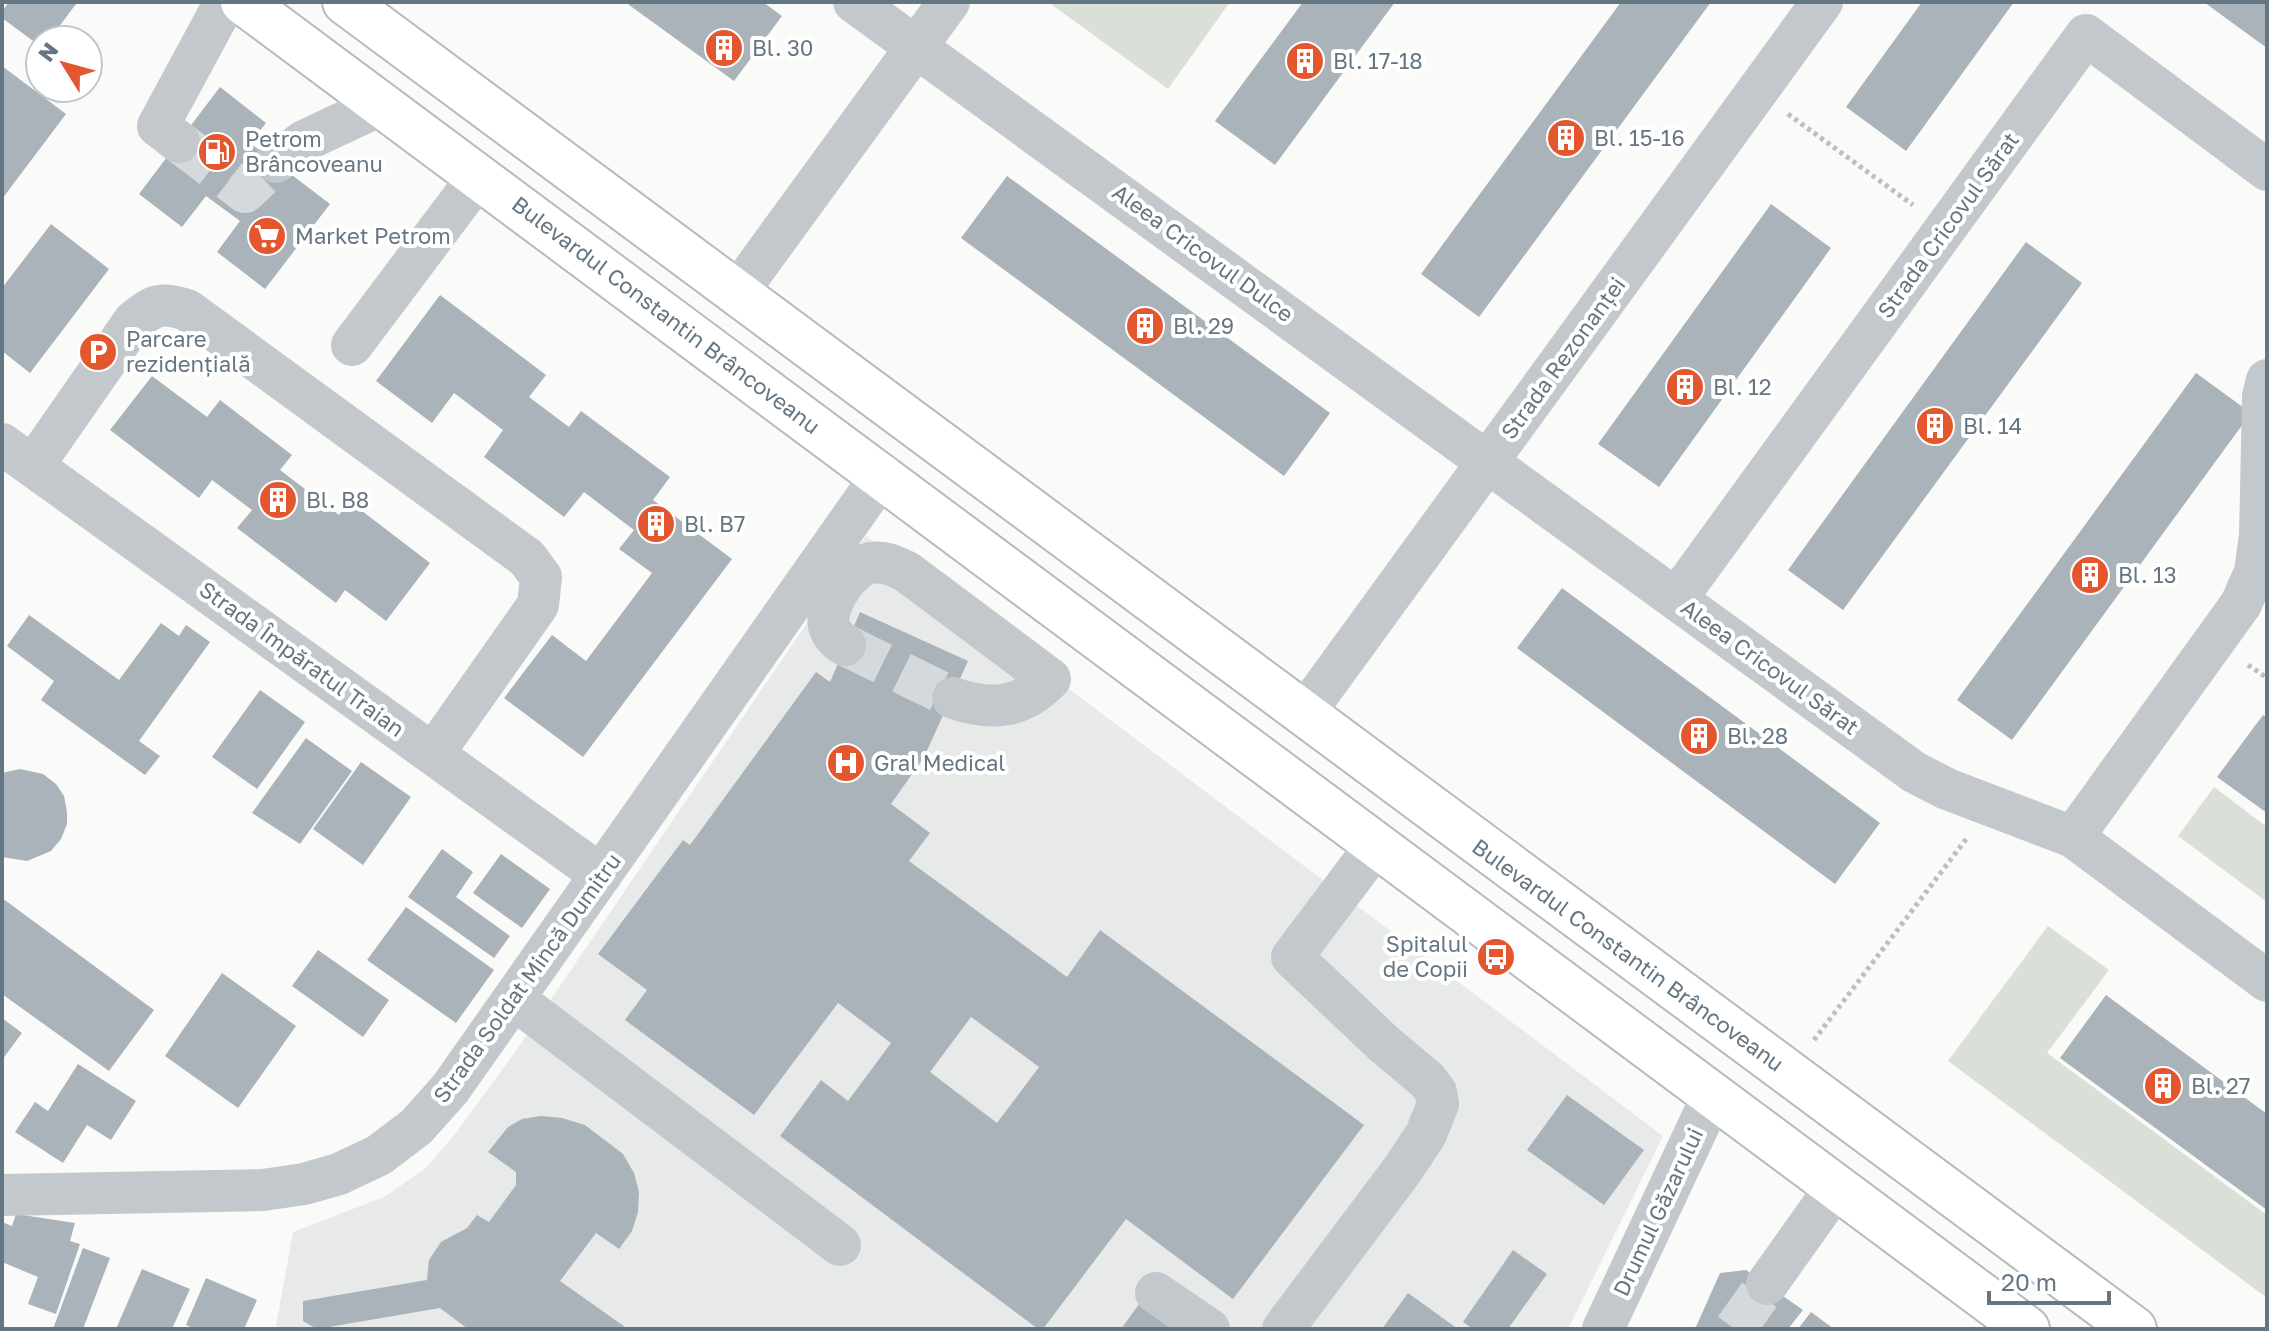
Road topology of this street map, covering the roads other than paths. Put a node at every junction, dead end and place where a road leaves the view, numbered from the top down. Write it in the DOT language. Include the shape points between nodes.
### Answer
graph roads {
  1 [pos="225,2"];
  2 [pos="243,2"];
  3 [pos="345,2"];
  4 [pos="854,2"];
  5 [pos="949,2"];
  6 [pos="1822,2"];
  7 [pos="917,47"];
  8 [pos="383,104"];
  9 [pos="179,142"];
  10 [pos="276,162"];
  11 [pos="2267,170"];
  12 [pos="479,176"];
  13 [pos="737,293"];
  14 [pos="352,345"];
  15 [pos="2267,380"];
  16 [pos="17,455"];
  17 [pos="1488,461"];
  18 [pos="882,475"];
  19 [pos="1122,580"];
  20 [pos="1677,598"];
  21 [pos="1088,629"];
  22 [pos="845,645"];
  23 [pos="1050,679"];
  24 [pos="953,698"];
  25 [pos="1304,714"];
  26 [pos="433,754"];
  27 [pos="2073,837"];
  28 [pos="1377,844"];
  29 [pos="601,875"];
  30 [pos="2267,981"];
  31 [pos="514,999"];
  32 [pos="1713,1095"];
  33 [pos="1836,1187"];
  34 [pos="2,1195"];
  35 [pos="840,1245"];
  36 [pos="1767,1284"];
  37 [pos="1156,1293"];
  38 [pos="1209,1329"];
  39 [pos="1283,1329"];
  40 [pos="1603,1329"];
  41 [pos="2027,1329"];
  42 [pos="2134,1329"];
  1 -- 9 [label="street" via="158,126"];
  2 -- 8 [label="main road, Bulevardul Constantin Brâncoveanu"];
  3 -- 13 [label="main road, Bulevardul Constantin Brâncoveanu"];
  4 -- 7 [label="street, Aleea Cricovul Dulce"];
  5 -- 7 [label="street"];
  6 -- 17 [label="street, Strada Rezonanței"];
  7 -- 13 [label="street"];
  7 -- 17 [label="street, Aleea Cricovul Dulce"];
  8 -- 10 [label="street" via="304,141"];
  8 -- 12 [label="main road, Bulevardul Constantin Brâncoveanu"];
  11 -- 20 [label="street, Strada Cricovul Sărat" via="2086,35"];
  12 -- 14 [label="street"];
  12 -- 18 [label="main road, Bulevardul Constantin Brâncoveanu"];
  13 -- 19 [label="main road, Bulevardul Constantin Brâncoveanu"];
  15 -- 27 [label="street" via="2255,572 2241,604"];
  16 -- 26 [label="street, Strada Împăratul Traian"];
  16 -- 26 [label="street" via="150,308 167,303 187,310 237,345 527,558 541,577 538,605"];
  17 -- 20 [label="street, Aleea Cricovul Sărat"];
  17 -- 25 [label="street, Strada Rezonanței"];
  18 -- 21 [label="main road, Bulevardul Constantin Brâncoveanu"];
  18 -- 29 [label="street, Strada Soldat Mincă Dumitru"];
  19 -- 21 [label="main road"];
  19 -- 25 [label="main road, Bulevardul Constantin Brâncoveanu"];
  20 -- 27 [label="street, Aleea Cricovul Sărat" via="1914,772"];
  21 -- 23 [label="street"];
  21 -- 28 [label="main road, Bulevardul Constantin Brâncoveanu"];
  22 -- 23 [label="street" via="829,626 833,601 853,572 884,563 907,572"];
  23 -- 24 [label="street" via="1033,695 1008,706 980,706"];
  25 -- 42 [label="main road, Bulevardul Constantin Brâncoveanu"];
  26 -- 29 [label="street, Strada Împăratul Traian"];
  27 -- 30 [label="street, Aleea Cricovul Sărat"];
  28 -- 32 [label="main road, Bulevardul Constantin Brâncoveanu"];
  28 -- 39 [label="street" via="1292,957 1427,1080 1438,1104 1403,1169"];
  29 -- 31 [label="street, Strada Soldat Mincă Dumitru"];
  31 -- 34 [label="street, Strada Soldat Mincă Dumitru" via="416,1127 379,1155 339,1174 263,1190"];
  31 -- 35 [label="street"];
  32 -- 33 [label="main road, Bulevardul Constantin Brâncoveanu"];
  32 -- 40 [label="street, Drumul Găzarului"];
  33 -- 36 [label="street"];
  33 -- 41 [label="main road, Bulevardul Constantin Brâncoveanu"];
  37 -- 38 [label="street"];
}
